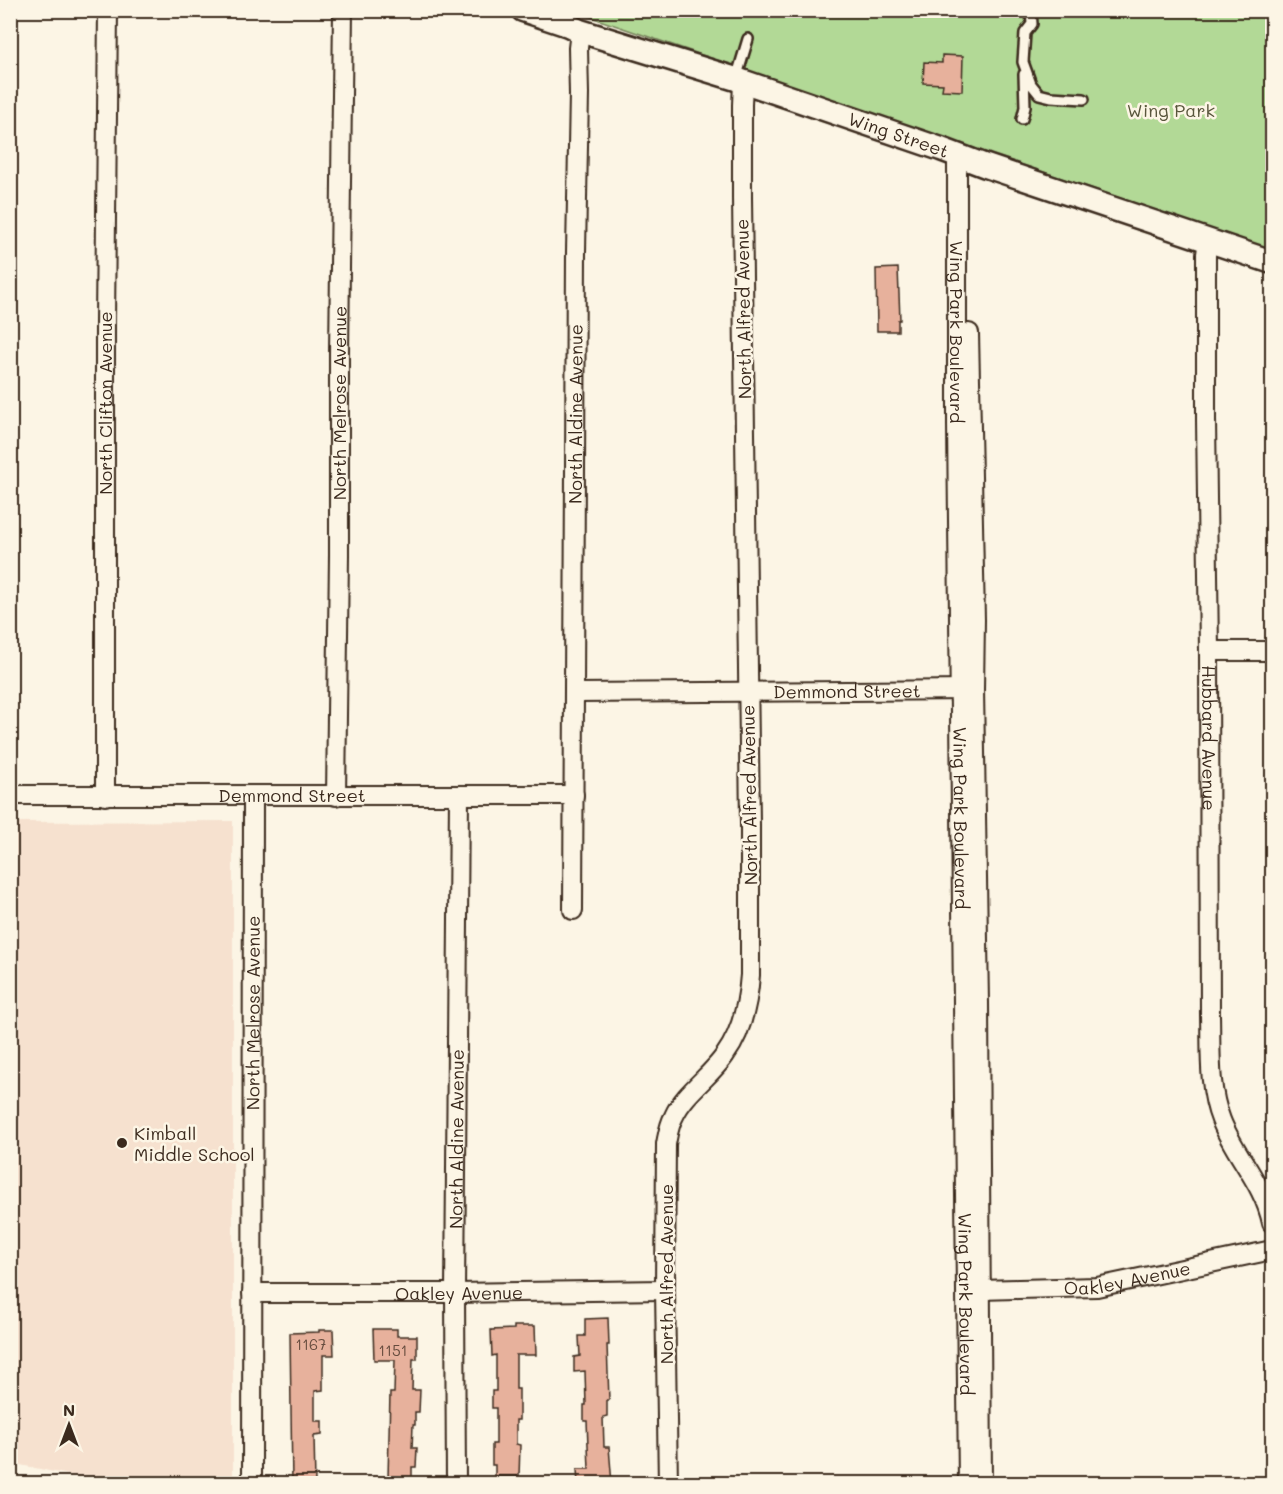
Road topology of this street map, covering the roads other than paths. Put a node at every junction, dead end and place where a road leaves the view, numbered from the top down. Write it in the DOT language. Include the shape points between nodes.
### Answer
graph roads {
  1 [pos="108,10"];
  2 [pos="343,10"];
  3 [pos="523,10"];
  4 [pos="1031,10"];
  5 [pos="580,31"];
  6 [pos="748,39"];
  7 [pos="1023,62"];
  8 [pos="740,81"];
  9 [pos="1039,94"];
  10 [pos="1084,99"];
  11 [pos="1024,100"];
  12 [pos="1022,119"];
  13 [pos="962,156"];
  14 [pos="1208,240"];
  15 [pos="1272,262"];
  16 [pos="1209,651"];
  17 [pos="1272,651"];
  18 [pos="967,690"];
  19 [pos="748,692"];
  20 [pos="575,693"];
  21 [pos="10,795"];
  22 [pos="459,795"];
  23 [pos="574,795"];
  24 [pos="105,796"];
  25 [pos="253,796"];
  26 [pos="336,796"];
  27 [pos="573,910"];
  28 [pos="1272,1223"];
  29 [pos="1272,1250"];
  30 [pos="665,1290"];
  31 [pos="980,1290"];
  32 [pos="252,1293"];
  33 [pos="455,1293"];
  34 [pos="252,1484"];
  35 [pos="456,1484"];
  36 [pos="668,1484"];
  37 [pos="968,1484"];
  38 [pos="982,1484"];
  1 -- 24 [label="street, North Clifton Avenue"];
  2 -- 26 [label="street, North Melrose Avenue"];
  3 -- 5 [label="street, Wing Street"];
  4 -- 7 [label="lane" via="1032,24 1025,33"];
  5 -- 8 [label="street, Wing Street"];
  5 -- 20 [label="street, North Aldine Avenue"];
  6 -- 8 [label="lane"];
  7 -- 9 [label="lane"];
  7 -- 11 [label="lane"];
  8 -- 13 [label="street, Wing Street"];
  8 -- 19 [label="street, North Alfred Avenue"];
  9 -- 10 [label="lane"];
  9 -- 11 [label="lane"];
  11 -- 12 [label="lane"];
  13 -- 14 [label="street, Wing Street"];
  13 -- 18 [label="street, Wing Park Boulevard" via="975,620"];
  14 -- 15 [label="street, Wing Street"];
  14 -- 16 [label="street, Hubbard Avenue"];
  16 -- 17 [label="street"];
  16 -- 28 [label="street, Hubbard Avenue" via="1210,1015 1214,1096 1225,1129 1262,1192"];
  18 -- 19 [label="street, Demmond Street"];
  18 -- 31 [label="street, Wing Park Boulevard" via="980,1091"];
  18 -- 37 [label="street, Wing Park Boulevard"];
  19 -- 20 [label="street, Demmond Street"];
  19 -- 30 [label="street, North Alfred Avenue" via="749,995 726,1055 682,1103 670,1126 665,1165"];
  20 -- 23 [label="street, North Aldine Avenue"];
  21 -- 24 [label="street, Demmond Street"];
  22 -- 23 [label="street, Demmond Street"];
  22 -- 26 [label="street, Demmond Street"];
  22 -- 33 [label="street, North Aldine Avenue"];
  23 -- 27 [label="street, North Aldine Avenue"];
  24 -- 25 [label="street, Demmond Street"];
  25 -- 26 [label="street, Demmond Street"];
  25 -- 32 [label="street, North Melrose Avenue"];
  29 -- 31 [label="street, Oakley Avenue" via="1098,1287"];
  30 -- 33 [label="street, Oakley Avenue"];
  30 -- 36 [label="street, North Alfred Avenue"];
  31 -- 38 [label="street, Wing Park Boulevard"];
  32 -- 33 [label="street, Oakley Avenue"];
  32 -- 34 [label="street, North Melrose Avenue"];
  33 -- 35 [label="street, North Aldine Avenue"];
}
